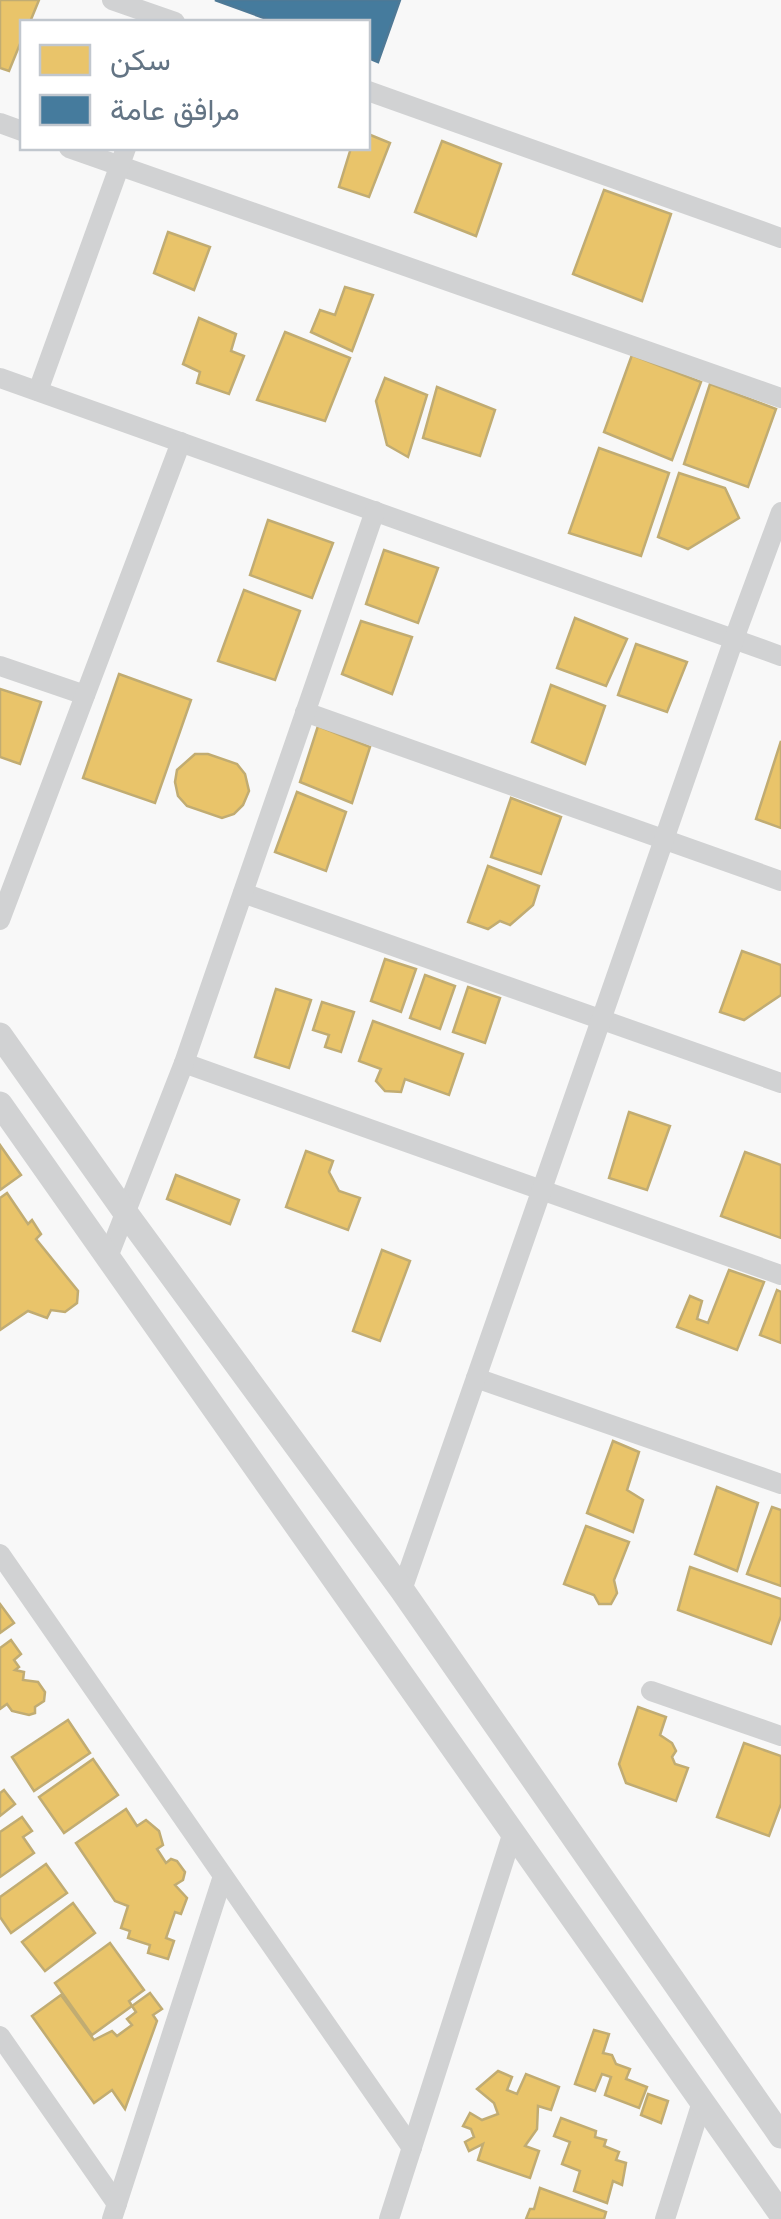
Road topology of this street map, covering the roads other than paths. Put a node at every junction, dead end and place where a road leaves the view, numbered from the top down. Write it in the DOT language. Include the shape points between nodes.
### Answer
graph roads {
  1 [pos="112,0"];
  2 [pos="167,20"];
  3 [pos="370,92"];
  4 [pos="82,150"];
  5 [pos="123,156"];
  6 [pos="781,238"];
  7 [pos="0,378"];
  8 [pos="38,391"];
  9 [pos="781,398"];
  10 [pos="181,442"];
  11 [pos="375,511"];
  12 [pos="781,512"];
  13 [pos="734,639"];
  14 [pos="781,656"];
  15 [pos="0,666"];
  16 [pos="85,696"];
  17 [pos="305,712"];
  18 [pos="664,840"];
  19 [pos="781,882"];
  20 [pos="242,893"];
  21 [pos="0,920"];
  22 [pos="601,1020"];
  23 [pos="0,1034"];
  24 [pos="184,1063"];
  25 [pos="781,1083"];
  26 [pos="0,1104"];
  27 [pos="542,1189"];
  28 [pos="125,1212"];
  29 [pos="108,1257"];
  30 [pos="781,1276"];
  31 [pos="476,1378"];
  32 [pos="781,1484"];
  33 [pos="0,1554"];
  34 [pos="402,1590"];
  35 [pos="651,1690"];
  36 [pos="781,1736"];
  37 [pos="512,1832"];
  38 [pos="223,1876"];
  39 [pos="0,2036"];
  40 [pos="702,2102"];
  41 [pos="781,2136"];
  42 [pos="412,2148"];
  43 [pos="115,2212"];
  44 [pos="781,2214"];
  45 [pos="389,2219"];
  46 [pos="665,2219"];
  1 -- 2 [label="street"];
  3 -- 6 [label="street"];
  4 -- 5 [label="street"];
  5 -- 8 [label="street"];
  5 -- 9 [label="street"];
  7 -- 8 [label="street"];
  8 -- 10 [label="street"];
  10 -- 11 [label="street"];
  10 -- 16 [label="street"];
  11 -- 13 [label="street"];
  11 -- 17 [label="street"];
  12 -- 13 [label="street"];
  13 -- 14 [label="street"];
  13 -- 18 [label="street"];
  15 -- 16 [label="street"];
  16 -- 21 [label="street"];
  17 -- 18 [label="street"];
  17 -- 20 [label="street"];
  18 -- 19 [label="street"];
  18 -- 22 [label="street"];
  20 -- 22 [label="street"];
  20 -- 24 [label="street"];
  22 -- 25 [label="street"];
  22 -- 27 [label="street"];
  23 -- 28 [label="street"];
  24 -- 27 [label="street"];
  24 -- 28 [label="street"];
  26 -- 29 [label="street"];
  27 -- 30 [label="street"];
  27 -- 31 [label="street"];
  28 -- 29 [label="street"];
  28 -- 34 [label="street"];
  29 -- 37 [label="street"];
  31 -- 32 [label="street"];
  31 -- 34 [label="street"];
  33 -- 38 [label="street"];
  34 -- 41 [label="street"];
  35 -- 36 [label="street"];
  37 -- 40 [label="street"];
  37 -- 42 [label="street"];
  38 -- 42 [label="street"];
  38 -- 43 [label="street"];
  39 -- 43 [label="street"];
  40 -- 44 [label="street"];
  40 -- 46 [label="street"];
  42 -- 45 [label="street"];
}
